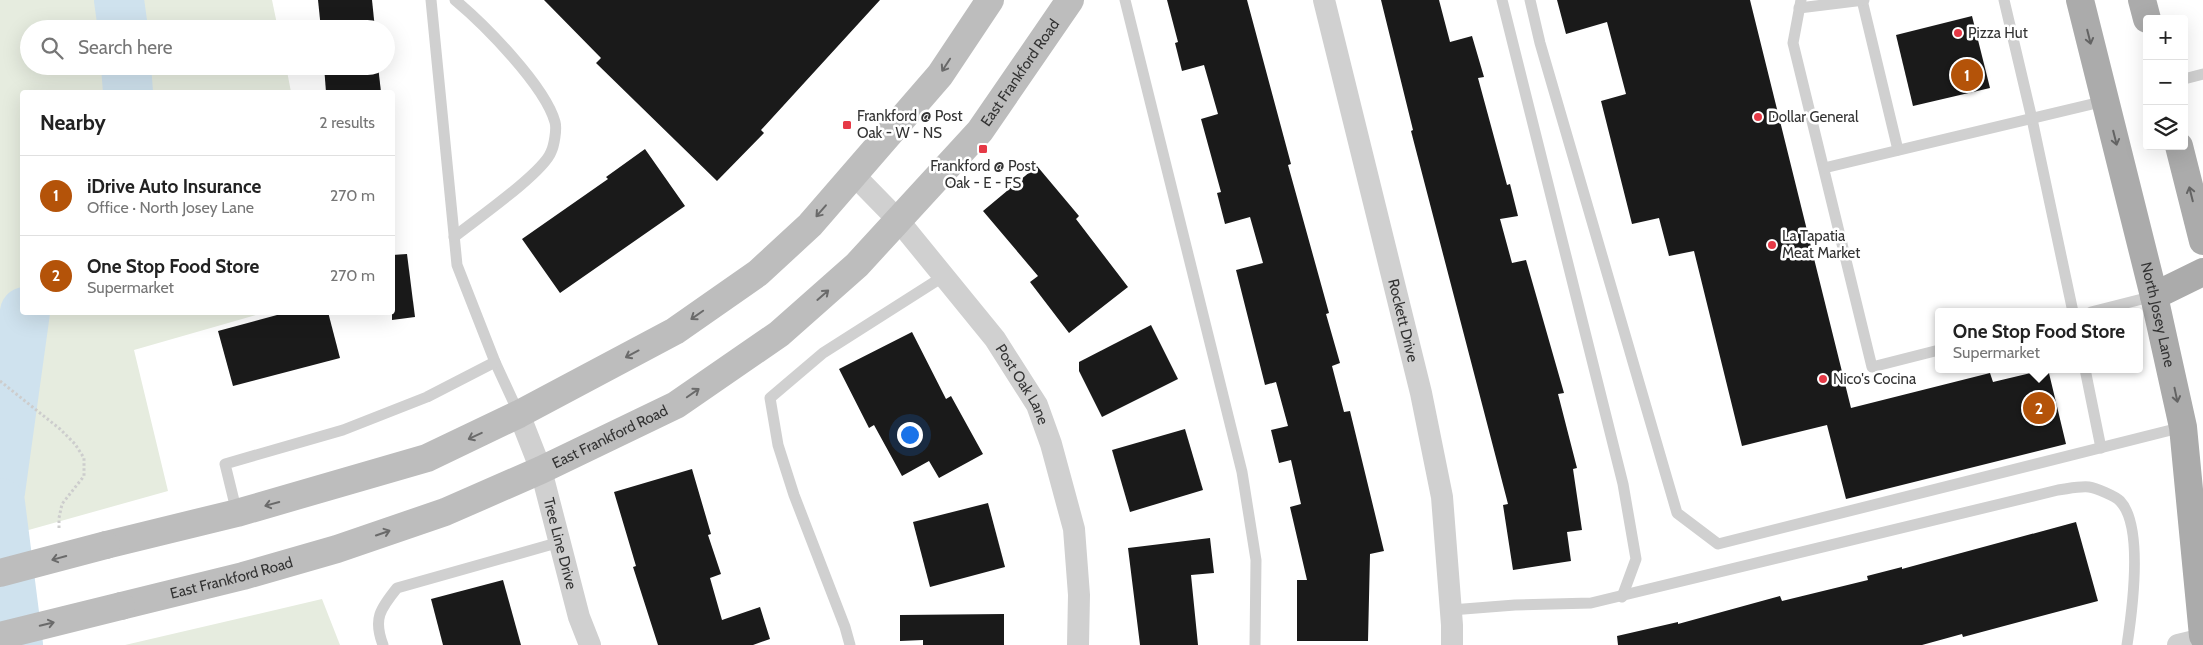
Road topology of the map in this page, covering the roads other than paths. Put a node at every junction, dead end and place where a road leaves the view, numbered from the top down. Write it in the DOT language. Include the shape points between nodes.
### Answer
graph roads {
  1 [pos="431,0"];
  2 [pos="455,0"];
  3 [pos="1070,0"];
  4 [pos="1125,0"];
  5 [pos="1324,0"];
  6 [pos="1502,0"];
  7 [pos="1530,0"];
  8 [pos="1863,0"];
  9 [pos="2004,0"];
  10 [pos="2080,0"];
  11 [pos="2142,0"];
  12 [pos="987,1"];
  13 [pos="1800,4"];
  14 [pos="2146,15"];
  15 [pos="2203,74"];
  16 [pos="2188,78"];
  17 [pos="2105,100"];
  18 [pos="2032,119"];
  19 [pos="1898,150"];
  20 [pos="2180,150"];
  21 [pos="1824,168"];
  22 [pos="853,174"];
  23 [pos="898,220"];
  24 [pos="454,237"];
  25 [pos="2203,241"];
  26 [pos="2203,272"];
  27 [pos="944,276"];
  28 [pos="2154,296"];
  29 [pos="2072,308"];
  30 [pos="2107,308"];
  31 [pos="1935,351"];
  32 [pos="495,362"];
  33 [pos="2086,373"];
  34 [pos="519,414"];
  35 [pos="2183,427"];
  36 [pos="2101,448"];
  37 [pos="541,470"];
  38 [pos="237,513"];
  39 [pos="560,542"];
  40 [pos="0,573"];
  41 [pos="1622,596"];
  42 [pos="1451,610"];
  43 [pos="0,636"];
  44 [pos="2203,640"];
  45 [pos="383,645"];
  46 [pos="590,645"];
  47 [pos="850,645"];
  48 [pos="1078,645"];
  49 [pos="1255,645"];
  50 [pos="1452,645"];
  51 [pos="2127,645"];
  52 [pos="2178,645"];
  1 -- 24 [label="lane"];
  2 -- 24 [label="lane" via="538,87 556,124 551,153 532,176"];
  3 -- 23 [label="main road, East Frankford Road" via="980,131"];
  4 -- 49 [label="lane" via="1242,472 1256,560"];
  5 -- 42 [label="street, Rockett Drive" via="1421,393 1442,497"];
  6 -- 41 [label="lane" via="1623,484 1636,559"];
  7 -- 36 [label="lane" via="1677,513 1718,544"];
  8 -- 13 [label="lane"];
  8 -- 19 [label="lane"];
  9 -- 18 [label="lane"];
  10 -- 17 [label="main road, North Josey Lane, one-way"];
  11 -- 14 [label="main road"];
  12 -- 22 [label="main road, one-way" via="940,75"];
  13 -- 21 [label="lane" via="1793,43"];
  15 -- 16 [label="lane"];
  17 -- 18 [label="lane"];
  17 -- 28 [label="main road, North Josey Lane, one-way"];
  18 -- 19 [label="lane"];
  18 -- 29 [label="lane"];
  19 -- 21 [label="lane"];
  25 -- 20 [label="main road, one-way"];
  21 -- 31 [label="lane" via="1872,367"];
  22 -- 23 [label="street, Post Oak Lane"];
  22 -- 34 [label="main road, one-way" via="810,224 758,273 674,331"];
  23 -- 27 [label="street, Post Oak Lane"];
  37 -- 23 [label="main road, East Frankford Road, one-way" via="676,405 779,334 857,265"];
  24 -- 32 [label="lane" via="457,265"];
  26 -- 28 [label="main road"];
  27 -- 47 [label="lane" via="823,353 770,398 778,445 794,495"];
  27 -- 48 [label="street, Post Oak Lane" via="995,339 1037,405 1074,529 1079,595"];
  28 -- 30 [label="lane"];
  28 -- 35 [label="main road, North Josey Lane, one-way"];
  32 -- 34 [label="lane"];
  32 -- 38 [label="lane" via="427,397 343,430 225,464"];
  33 -- 36 [label="lane"];
  34 -- 37 [label="street, Tree Line Drive"];
  34 -- 38 [label="main road, one-way" via="427,458"];
  35 -- 36 [label="lane"];
  35 -- 44 [label="main road, North Josey Lane"];
  37 -- 39 [label="street, Tree Line Drive"];
  43 -- 37 [label="main road, East Frankford Road, one-way, bridge" via="243,576 337,549 445,512"];
  38 -- 40 [label="main road, one-way, bridge"];
  39 -- 45 [label="lane" via="396,588 382,607 378,630"];
  39 -- 46 [label="street, Tree Line Drive" via="579,617"];
  41 -- 42 [label="lane" via="1591,603"];
  41 -- 51 [label="lane" via="2058,490 2089,487 2120,500 2130,515 2135,554"];
  42 -- 50 [label="street, Rockett Drive"];
  44 -- 52 [label="street"];
}
